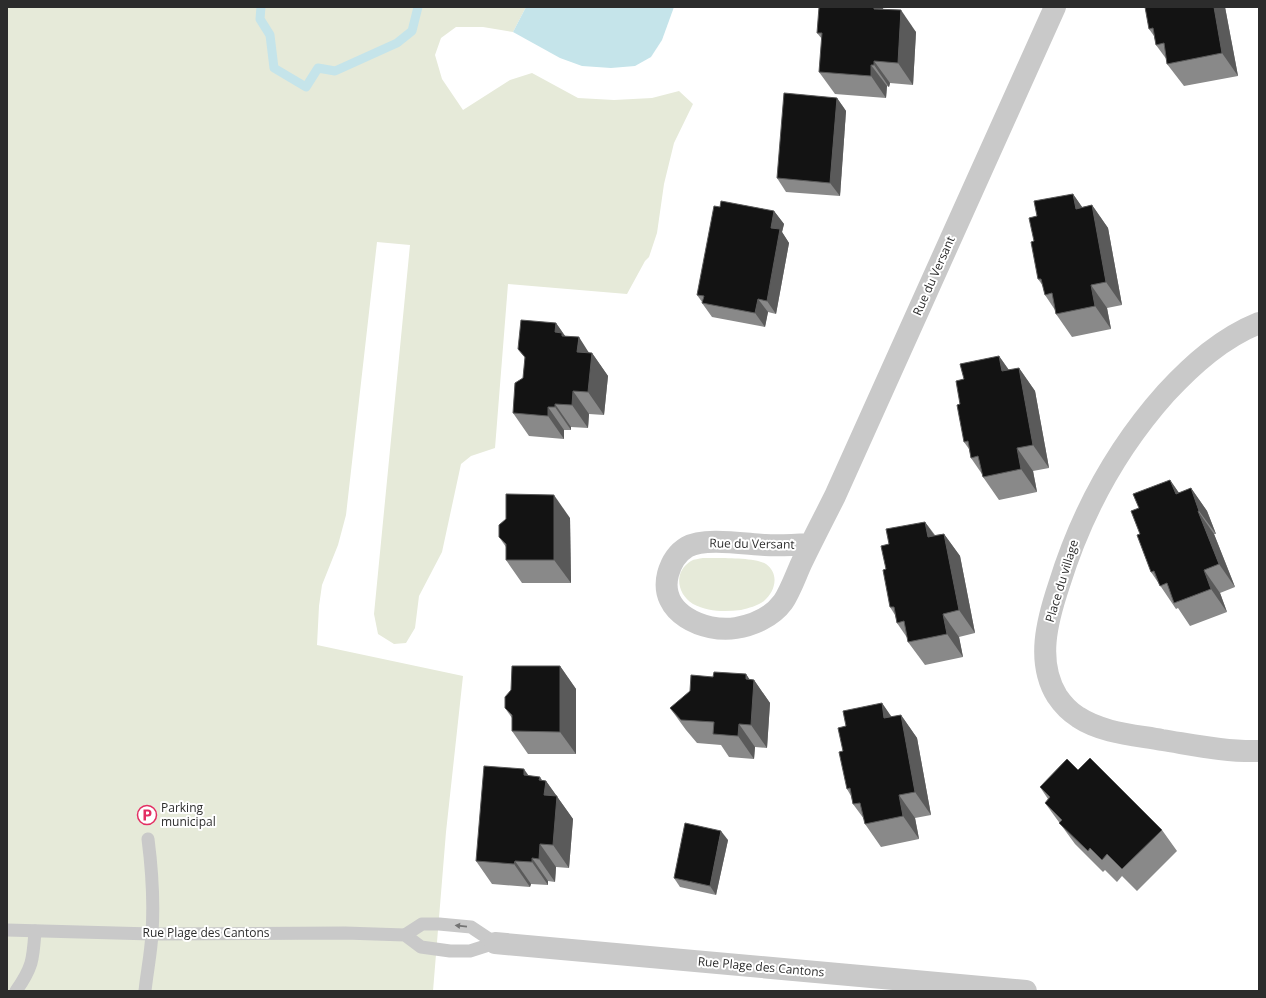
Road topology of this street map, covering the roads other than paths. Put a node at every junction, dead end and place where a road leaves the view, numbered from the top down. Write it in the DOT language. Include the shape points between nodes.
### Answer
graph roads {
  1 [pos="1055,7"];
  2 [pos="1259,323"];
  3 [pos="810,544"];
  4 [pos="1259,750"];
  5 [pos="148,839"];
  6 [pos="7,930"];
  7 [pos="35,931"];
  8 [pos="152,934"];
  9 [pos="404,935"];
  10 [pos="495,943"];
  11 [pos="16,991"];
  12 [pos="145,991"];
  13 [pos="1026,991"];
  1 -- 3 [label="street, Rue du Versant" via="835,496"];
  2 -- 4 [label="street, Place du village" via="1220,343 1197,361 1147,414 1122,448 1081,523 1066,562 1055,598 1044,651 1050,682 1057,696 1066,708 1079,718 1114,731 1208,748"];
  3 -- 3 [label="street, Rue du Versant" via="783,602 772,614 760,621 735,628 709,626 694,622 671,604 667,592 667,579 677,555 687,547 705,542"];
  5 -- 8 [label="lane" via="152,870"];
  6 -- 7 [label="lane, Rue Plage des Cantons"];
  7 -- 8 [label="lane, Rue Plage des Cantons"];
  7 -- 11 [label="lane" via="33,961"];
  8 -- 9 [label="lane, Rue Plage des Cantons"];
  8 -- 12 [label="lane"];
  9 -- 10 [label="lane, Rue Plage des Cantons" via="420,947 450,951 470,951"];
  10 -- 9 [label="lane, Rue Plage des Cantons, one-way" via="471,927 439,924 422,924"];
  10 -- 13 [label="street, Rue Plage des Cantons"];
}
